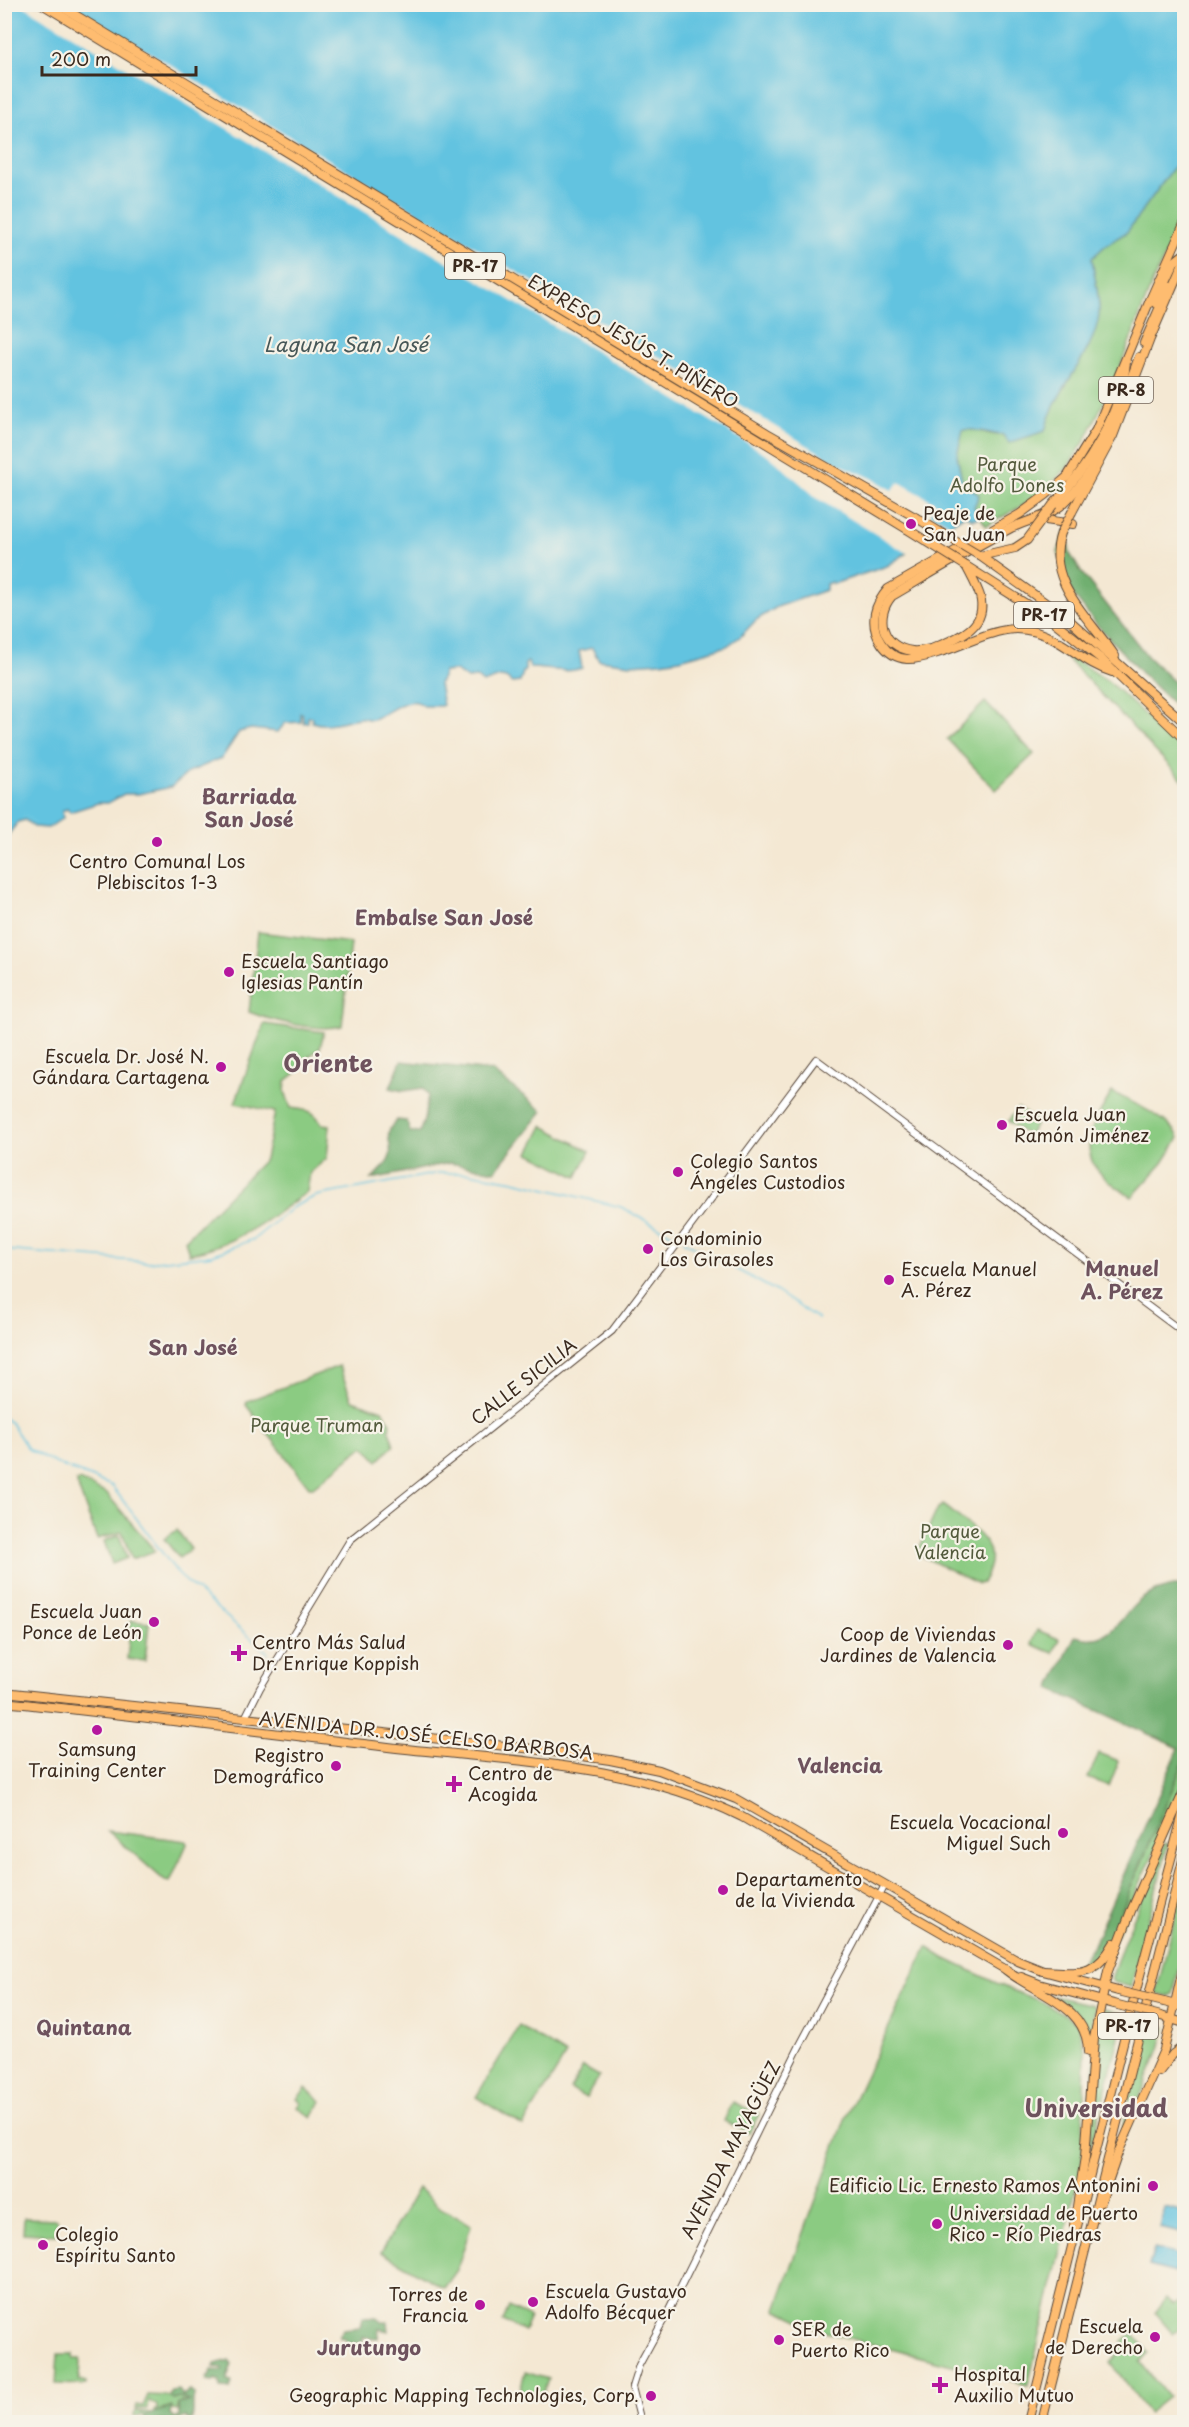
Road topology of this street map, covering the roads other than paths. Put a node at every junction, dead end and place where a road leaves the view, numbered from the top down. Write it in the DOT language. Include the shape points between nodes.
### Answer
graph roads {
  1 [pos="42,4"];
  2 [pos="57,4"];
  3 [pos="1185,224"];
  4 [pos="1185,254"];
  5 [pos="1183,262"];
  6 [pos="1141,324"];
  7 [pos="1126,362"];
  8 [pos="1035,518"];
  9 [pos="1073,524"];
  10 [pos="980,556"];
  11 [pos="966,566"];
  12 [pos="931,649"];
  13 [pos="944,651"];
  14 [pos="1119,669"];
  15 [pos="1185,722"];
  16 [pos="1185,739"];
  17 [pos="1185,1333"];
  18 [pos="4,1692"];
  19 [pos="4,1702"];
  20 [pos="245,1718"];
  21 [pos="482,1745"];
  22 [pos="447,1754"];
  23 [pos="1185,1791"];
  24 [pos="1185,1810"];
  25 [pos="1185,1856"];
  26 [pos="885,1885"];
  27 [pos="878,1897"];
  28 [pos="1131,1911"];
  29 [pos="1185,1965"];
  30 [pos="1006,1970"];
  31 [pos="1043,1971"];
  32 [pos="1105,1987"];
  33 [pos="1101,2001"];
  34 [pos="1181,2006"];
  35 [pos="1173,2020"];
  36 [pos="1185,2023"];
  37 [pos="1185,2046"];
  38 [pos="1090,2072"];
  39 [pos="1149,2087"];
  40 [pos="1090,2227"];
  41 [pos="1073,2243"];
  42 [pos="641,2422"];
  43 [pos="1028,2422"];
  44 [pos="1041,2422"];
  1 -- 11 [label="highway, EXPRESO JESÚS T. PIÑERO / PR-17, bridge"];
  2 -- 10 [label="highway, EXPRESO JESÚS T. PIÑERO / PR-17, bridge" via="766,433"];
  3 -- 6 [label="main road, PR-8"];
  4 -- 6 [label="main road" via="1174,262"];
  5 -- 8 [label="main road, PR-8" via="1155,314 1114,421 1086,477 1058,509"];
  5 -- 14 [label="highway, bridge" via="1113,436 1061,533 1057,556 1063,583"];
  6 -- 7 [label="main road, PR-8"];
  7 -- 10 [label="highway, bridge" via="1122,386 1099,441 1078,475 1028,540 1015,548"];
  7 -- 13 [label="main road, PR-8" via="1096,430 1067,477 1020,514 888,589 879,601 875,629 891,653 908,659"];
  8 -- 9 [label="main road"];
  8 -- 12 [label="main road, PR-8" via="988,541 887,602 882,627 894,643 914,652"];
  10 -- 14 [label="highway, EXPRESO JESÚS T. PIÑERO / PR-17" via="1068,619"];
  11 -- 12 [label="highway" via="980,596 979,618 971,629"];
  11 -- 14 [label="highway, EXPRESO JESÚS T. PIÑERO / PR-17"];
  13 -- 14 [label="highway" via="1007,629 1023,628 1055,640 1097,667"];
  14 -- 15 [label="highway, EXPRESO JESÚS T. PIÑERO / PR-17"];
  14 -- 16 [label="highway, EXPRESO JESÚS T. PIÑERO / PR-17"];
  17 -- 20 [label="street, CALLE SICILIA" via="816,1059 612,1331 350,1540"];
  18 -- 20 [label="main road, AVENIDA DR. JOSÉ CELSO BARBOSA"];
  19 -- 22 [label="main road, AVENIDA DR. JOSÉ CELSO BARBOSA"];
  20 -- 21 [label="main road, AVENIDA DR. JOSÉ CELSO BARBOSA"];
  21 -- 22 [label="main road" via="453,1747"];
  21 -- 26 [label="main road, AVENIDA DR. JOSÉ CELSO BARBOSA" via="610,1760 680,1777 736,1799"];
  22 -- 27 [label="main road, AVENIDA DR. JOSÉ CELSO BARBOSA" via="585,1768 675,1790 742,1817"];
  23 -- 28 [label="highway"];
  24 -- 41 [label="highway, PR-17"];
  25 -- 40 [label="highway, PR-17"];
  26 -- 27 [label="street, AVENIDA MAYAGÜEZ"];
  26 -- 31 [label="main road, AVENIDA DR. JOSÉ CELSO BARBOSA" via="1018,1961"];
  27 -- 30 [label="main road, AVENIDA DR. JOSÉ CELSO BARBOSA"];
  27 -- 42 [label="street, AVENIDA MAYAGÜEZ" via="639,2365 632,2387"];
  28 -- 31 [label="highway" via="1107,1954 1092,1969 1076,1973"];
  28 -- 32 [label="highway"];
  29 -- 34 [label="highway"];
  30 -- 33 [label="main road, AVENIDA DR. JOSÉ CELSO BARBOSA" via="1039,1984"];
  30 -- 38 [label="highway" via="1079,2019 1087,2037"];
  31 -- 32 [label="main road, AVENIDA DR. JOSÉ CELSO BARBOSA"];
  32 -- 33 [label="highway"];
  32 -- 34 [label="main road, AVENIDA DR. JOSÉ CELSO BARBOSA, bridge"];
  33 -- 35 [label="main road, AVENIDA DR. JOSÉ CELSO BARBOSA, bridge"];
  33 -- 38 [label="highway"];
  34 -- 35 [label="highway"];
  35 -- 36 [label="main road, AVENIDA DR. JOSÉ CELSO BARBOSA"];
  35 -- 39 [label="highway"];
  37 -- 39 [label="highway" via="1173,2054"];
  38 -- 41 [label="highway" via="1085,2157"];
  39 -- 40 [label="highway"];
  40 -- 44 [label="highway, PR-17"];
  41 -- 43 [label="highway, PR-17"];
}
